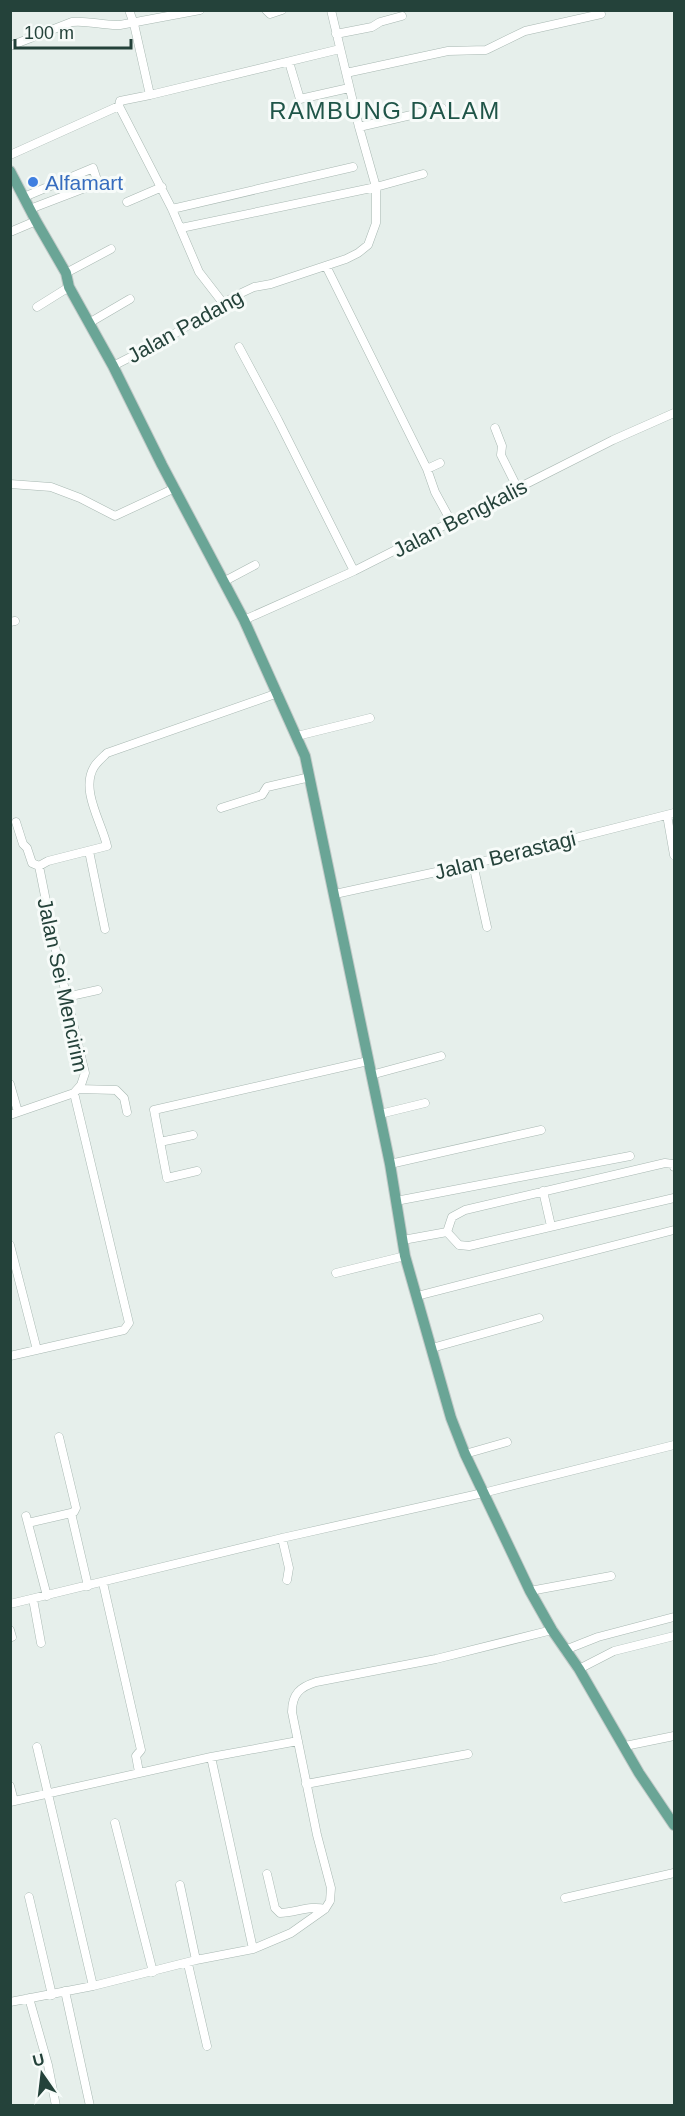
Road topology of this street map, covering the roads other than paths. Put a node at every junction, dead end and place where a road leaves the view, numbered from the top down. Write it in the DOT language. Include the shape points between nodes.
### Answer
graph roads {
  1 [pos="129,10"];
  2 [pos="200,10"];
  3 [pos="266,10"];
  4 [pos="282,10"];
  5 [pos="331,10"];
  6 [pos="601,14"];
  7 [pos="402,16"];
  8 [pos="134,24"];
  9 [pos="336,34"];
  10 [pos="10,46"];
  11 [pos="340,49"];
  12 [pos="289,62"];
  13 [pos="346,73"];
  14 [pos="349,88"];
  15 [pos="150,95"];
  16 [pos="119,106"];
  17 [pos="442,108"];
  18 [pos="359,127"];
  19 [pos="10,155"];
  20 [pos="353,167"];
  21 [pos="10,171"];
  22 [pos="423,174"];
  23 [pos="162,187"];
  24 [pos="376,187"];
  25 [pos="24,197"];
  26 [pos="127,202"];
  27 [pos="172,208"];
  28 [pos="30,209"];
  29 [pos="36,221"];
  30 [pos="182,228"];
  31 [pos="10,232"];
  32 [pos="111,249"];
  33 [pos="326,266"];
  34 [pos="66,273"];
  35 [pos="69,287"];
  36 [pos="130,298"];
  37 [pos="223,303"];
  38 [pos="37,307"];
  39 [pos="89,323"];
  40 [pos="239,347"];
  41 [pos="112,366"];
  42 [pos="675,413"];
  43 [pos="495,428"];
  44 [pos="440,463"];
  45 [pos="426,469"];
  46 [pos="10,484"];
  47 [pos="175,488"];
  48 [pos="519,489"];
  49 [pos="452,523"];
  50 [pos="255,565"];
  51 [pos="354,570"];
  52 [pos="223,582"];
  53 [pos="244,620"];
  54 [pos="278,693"];
  55 [pos="370,718"];
  56 [pos="297,736"];
  57 [pos="310,777"];
  58 [pos="221,808"];
  59 [pos="671,814"];
  60 [pos="16,822"];
  61 [pos="89,851"];
  62 [pos="675,855"];
  63 [pos="473,864"];
  64 [pos="39,866"];
  65 [pos="335,894"];
  66 [pos="487,927"];
  67 [pos="105,929"];
  68 [pos="98,990"];
  69 [pos="66,997"];
  70 [pos="441,1056"];
  71 [pos="368,1061"];
  72 [pos="370,1075"];
  73 [pos="10,1084"];
  74 [pos="76,1091"];
  75 [pos="425,1102"];
  76 [pos="127,1112"];
  77 [pos="14,1113"];
  78 [pos="380,1114"];
  79 [pos="541,1130"];
  80 [pos="193,1135"];
  81 [pos="160,1142"];
  82 [pos="630,1156"];
  83 [pos="390,1164"];
  84 [pos="675,1167"];
  85 [pos="196,1171"];
  86 [pos="543,1191"];
  87 [pos="675,1198"];
  88 [pos="396,1201"];
  89 [pos="551,1226"];
  90 [pos="675,1230"];
  91 [pos="447,1232"];
  92 [pos="403,1240"];
  93 [pos="10,1245"];
  94 [pos="405,1256"];
  95 [pos="336,1273"];
  96 [pos="417,1296"];
  97 [pos="539,1318"];
  98 [pos="432,1348"];
  99 [pos="38,1350"];
  100 [pos="10,1356"];
  101 [pos="59,1437"];
  102 [pos="507,1443"];
  103 [pos="675,1445"];
  104 [pos="465,1454"];
  105 [pos="483,1493"];
  106 [pos="71,1513"];
  107 [pos="282,1538"];
  108 [pos="611,1576"];
  109 [pos="287,1580"];
  110 [pos="103,1583"];
  111 [pos="88,1586"];
  112 [pos="531,1591"];
  113 [pos="47,1596"];
  114 [pos="33,1599"];
  115 [pos="10,1604"];
  116 [pos="675,1617"];
  117 [pos="552,1630"];
  118 [pos="675,1636"];
  119 [pos="41,1643"];
  120 [pos="566,1650"];
  121 [pos="579,1669"];
  122 [pos="675,1736"];
  123 [pos="298,1741"];
  124 [pos="625,1746"];
  125 [pos="37,1747"];
  126 [pos="468,1754"];
  127 [pos="211,1757"];
  128 [pos="139,1772"];
  129 [pos="306,1785"];
  130 [pos="10,1786"];
  131 [pos="48,1793"];
  132 [pos="12,1801"];
  133 [pos="115,1822"];
  134 [pos="674,1823"];
  135 [pos="675,1873"];
  136 [pos="267,1874"];
  137 [pos="180,1885"];
  138 [pos="29,1897"];
  139 [pos="565,1898"];
  140 [pos="325,1909"];
  141 [pos="253,1949"];
  142 [pos="196,1960"];
  143 [pos="188,1964"];
  144 [pos="153,1972"];
  145 [pos="93,1986"];
  146 [pos="65,1991"];
  147 [pos="52,1995"];
  148 [pos="29,1998"];
  149 [pos="10,2002"];
  150 [pos="207,2046"];
  151 [pos="56,2106"];
  152 [pos="90,2106"];
  1 -- 8 [label="street"];
  2 -- 8 [label="street"];
  3 -- 4 [label="street" via="270,14"];
  5 -- 9 [label="street, Jalan Padang"];
  6 -- 13 [label="street" via="525,31 486,50 448,51"];
  7 -- 9 [label="street"];
  8 -- 10 [label="street" via="72,22"];
  8 -- 15 [label="street"];
  9 -- 11 [label="street, Jalan Padang"];
  11 -- 12 [label="street"];
  11 -- 13 [label="street, Jalan Padang"];
  12 -- 14 [label="street" via="300,99"];
  12 -- 15 [label="street"];
  13 -- 14 [label="street, Jalan Padang"];
  14 -- 18 [label="street, Jalan Padang"];
  15 -- 16 [label="street" via="127,98"];
  16 -- 19 [label="street"];
  16 -- 23 [label="street" via="154,163"];
  17 -- 18 [label="street"];
  18 -- 24 [label="street, Jalan Padang"];
  20 -- 27 [label="street"];
  21 -- 25 [label="main road"];
  22 -- 24 [label="street"];
  23 -- 26 [label="street"];
  23 -- 27 [label="street"];
  24 -- 30 [label="street"];
  24 -- 33 [label="street, Jalan Padang" via="376,223 368,245"];
  25 -- 28 [label="main road"];
  25 -- 28 [label="street" via="93,168 98,183"];
  27 -- 30 [label="street"];
  28 -- 29 [label="main road"];
  29 -- 31 [label="street"];
  29 -- 34 [label="main road"];
  30 -- 37 [label="street" via="199,272"];
  32 -- 34 [label="street"];
  33 -- 37 [label="street, Jalan Padang" via="254,287"];
  33 -- 45 [label="street"];
  34 -- 35 [label="main road"];
  35 -- 38 [label="street"];
  35 -- 39 [label="main road"];
  36 -- 39 [label="street"];
  37 -- 41 [label="street, Jalan Padang" via="166,339"];
  39 -- 41 [label="main road"];
  40 -- 51 [label="street"];
  41 -- 47 [label="main road"];
  42 -- 48 [label="street, Jalan Bengkalis"];
  43 -- 48 [label="street" via="501,454"];
  44 -- 45 [label="street"];
  45 -- 49 [label="street"];
  46 -- 47 [label="street" via="51,487 115,516"];
  47 -- 52 [label="main road"];
  48 -- 49 [label="street, Jalan Bengkalis"];
  49 -- 51 [label="street, Jalan Bengkalis"];
  50 -- 52 [label="street"];
  51 -- 53 [label="street, Jalan Bengkalis"];
  52 -- 53 [label="main road"];
  53 -- 54 [label="main road"];
  54 -- 56 [label="main road"];
  54 -- 61 [label="street" via="107,753 89,778 96,818 107,846"];
  55 -- 56 [label="street"];
  56 -- 57 [label="main road"];
  57 -- 58 [label="street" via="267,787 262,795"];
  57 -- 65 [label="main road"];
  59 -- 62 [label="street"];
  59 -- 63 [label="street, Jalan Berastagi"];
  60 -- 64 [label="street" via="32,863"];
  61 -- 64 [label="street"];
  61 -- 67 [label="street"];
  63 -- 65 [label="street, Jalan Berastagi"];
  63 -- 66 [label="street"];
  64 -- 69 [label="street, Jalan Sei Mencirim"];
  65 -- 71 [label="main road"];
  68 -- 69 [label="street"];
  69 -- 74 [label="street, Jalan Sei Mencirim" via="86,1073"];
  70 -- 72 [label="street"];
  71 -- 72 [label="main road"];
  71 -- 81 [label="street" via="154,1110"];
  72 -- 78 [label="main road"];
  73 -- 77 [label="street"];
  74 -- 76 [label="street" via="116,1090 124,1098"];
  74 -- 77 [label="street"];
  74 -- 99 [label="street, Jalan Sei Mencirim" via="129,1323 124,1330"];
  75 -- 78 [label="street"];
  78 -- 83 [label="main road"];
  79 -- 83 [label="street"];
  80 -- 81 [label="street"];
  81 -- 85 [label="street" via="167,1178"];
  82 -- 88 [label="street"];
  83 -- 88 [label="main road"];
  84 -- 86 [label="street" via="665,1163"];
  86 -- 89 [label="street"];
  86 -- 91 [label="street" via="460,1212 452,1217"];
  87 -- 89 [label="street"];
  88 -- 92 [label="main road"];
  89 -- 91 [label="street" via="469,1246 459,1245"];
  90 -- 96 [label="street"];
  91 -- 92 [label="street"];
  92 -- 94 [label="main road"];
  93 -- 99 [label="street"];
  94 -- 95 [label="street"];
  94 -- 96 [label="main road"];
  96 -- 98 [label="main road"];
  97 -- 98 [label="street"];
  98 -- 104 [label="main road"];
  99 -- 100 [label="street, Jalan Sei Mencirim"];
  101 -- 106 [label="street" via="76,1508"];
  102 -- 104 [label="street"];
  103 -- 105 [label="street"];
  104 -- 105 [label="main road"];
  105 -- 107 [label="street"];
  105 -- 112 [label="main road"];
  106 -- 111 [label="street"];
  106 -- 113 [label="street" via="27,1520"];
  107 -- 109 [label="street" via="290,1568"];
  107 -- 110 [label="street"];
  108 -- 112 [label="street"];
  110 -- 111 [label="street"];
  110 -- 128 [label="street" via="141,1750 136,1756"];
  111 -- 113 [label="street"];
  112 -- 117 [label="main road"];
  113 -- 114 [label="street"];
  114 -- 115 [label="street"];
  114 -- 119 [label="street"];
  116 -- 120 [label="street" via="598,1637"];
  117 -- 120 [label="main road"];
  117 -- 123 [label="street" via="447,1657 316,1682 300,1689 291,1703"];
  118 -- 121 [label="street" via="614,1651"];
  120 -- 121 [label="main road"];
  121 -- 124 [label="main road"];
  122 -- 124 [label="street"];
  123 -- 127 [label="street"];
  123 -- 129 [label="street"];
  124 -- 134 [label="main road"];
  125 -- 131 [label="street"];
  126 -- 129 [label="street"];
  127 -- 128 [label="street"];
  127 -- 141 [label="street"];
  128 -- 131 [label="street"];
  129 -- 140 [label="street" via="331,1893"];
  130 -- 132 [label="street"];
  131 -- 132 [label="street"];
  131 -- 145 [label="street"];
  133 -- 144 [label="street"];
  135 -- 139 [label="street"];
  136 -- 140 [label="street" via="273,1903 280,1912"];
  137 -- 142 [label="street"];
  138 -- 147 [label="street"];
  140 -- 141 [label="street" via="291,1933"];
  141 -- 142 [label="street"];
  142 -- 143 [label="street"];
  143 -- 144 [label="street"];
  143 -- 150 [label="street"];
  144 -- 145 [label="street"];
  145 -- 146 [label="street"];
  146 -- 147 [label="street"];
  146 -- 152 [label="street"];
  147 -- 148 [label="street"];
  148 -- 149 [label="street"];
  148 -- 151 [label="street"];
}
